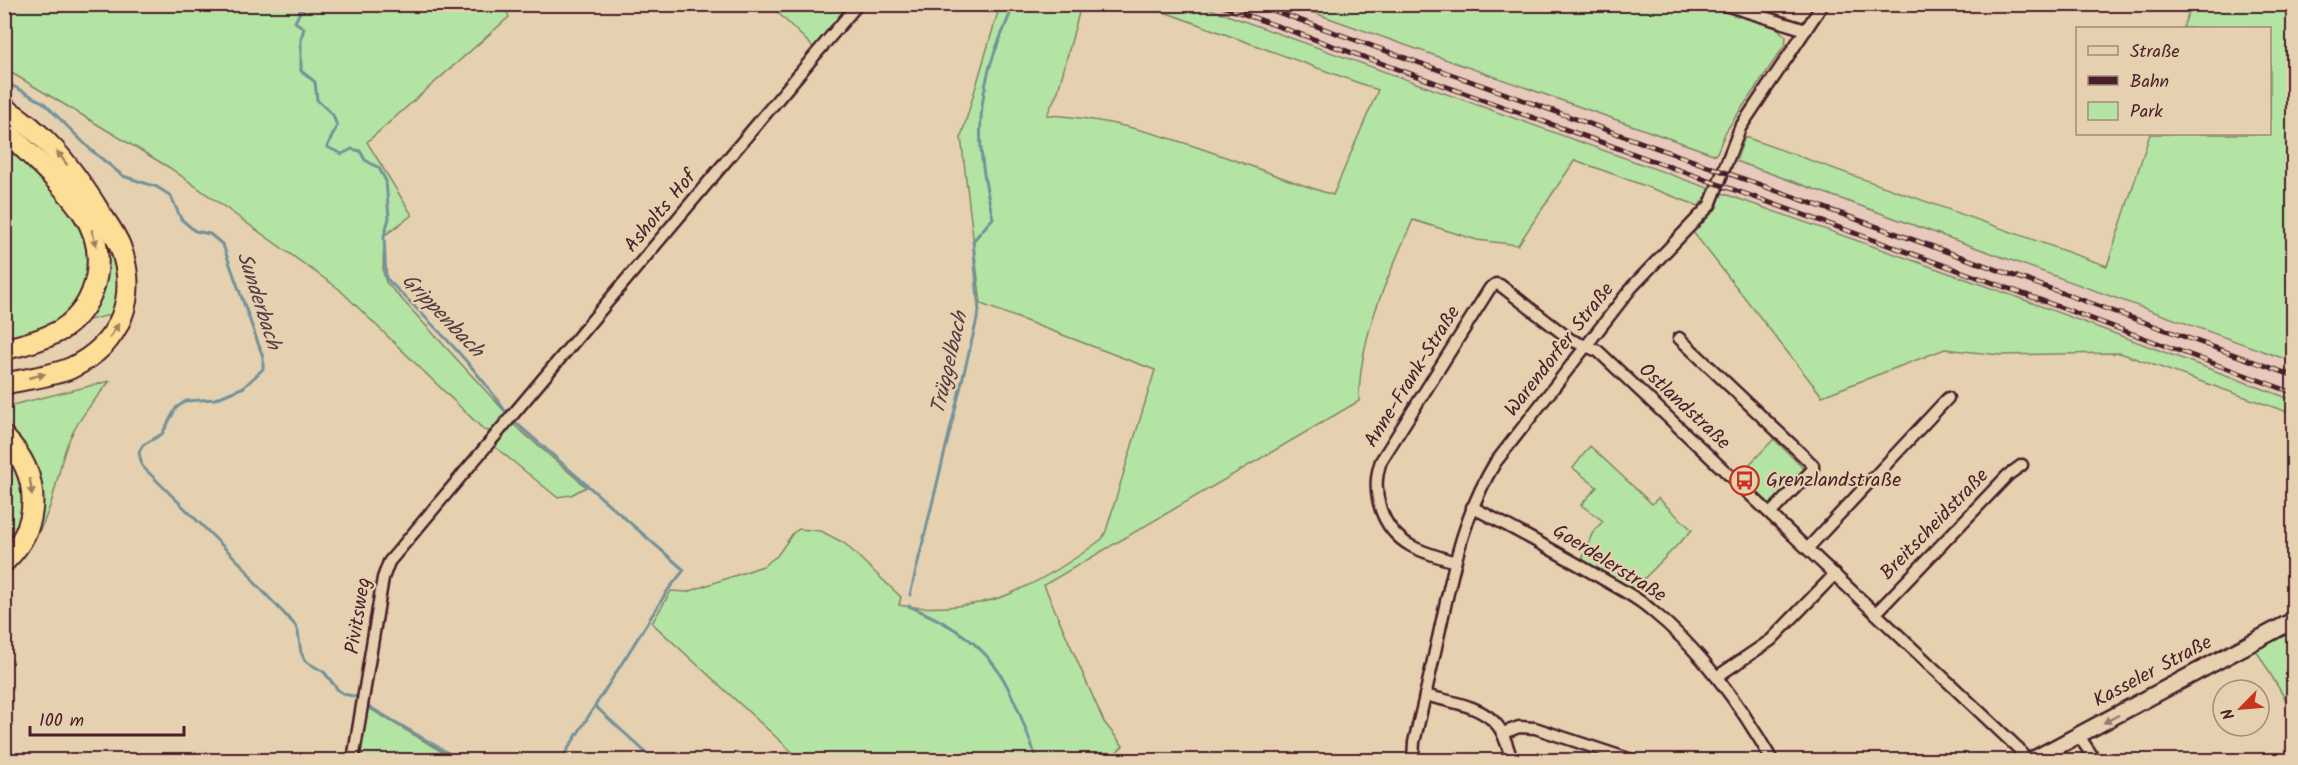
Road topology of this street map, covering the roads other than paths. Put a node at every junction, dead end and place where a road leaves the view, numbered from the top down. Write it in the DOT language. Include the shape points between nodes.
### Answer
graph roads {
  1 [pos="858,4"];
  2 [pos="1722,4"];
  3 [pos="1823,4"];
  4 [pos="1806,30"];
  5 [pos="4,108"];
  6 [pos="4,129"];
  7 [pos="1679,338"];
  8 [pos="1585,346"];
  9 [pos="4,349"];
  10 [pos="4,384"];
  11 [pos="1948,398"];
  12 [pos="4,437"];
  13 [pos="491,443"];
  14 [pos="2022,465"];
  15 [pos="1472,507"];
  16 [pos="1771,513"];
  17 [pos="1808,548"];
  18 [pos="4,562"];
  19 [pos="1455,562"];
  20 [pos="1835,573"];
  21 [pos="1876,613"];
  22 [pos="2294,620"];
  23 [pos="1718,676"];
  24 [pos="1425,695"];
  25 [pos="1503,734"];
  26 [pos="2079,736"];
  27 [pos="353,760"];
  28 [pos="1413,760"];
  29 [pos="1512,760"];
  30 [pos="1632,760"];
  31 [pos="1772,760"];
  32 [pos="2025,760"];
  33 [pos="2032,760"];
  34 [pos="2095,760"];
  1 -- 13 [label="street, Asholts Hof"];
  2 -- 4 [label="street"];
  3 -- 4 [label="street, Warendorfer Straße"];
  4 -- 8 [label="street, Warendorfer Straße" via="1740,128 1710,205 1652,264"];
  10 -- 5 [label="highway, one-way" via="70,368 96,351 115,330 124,311 129,284 119,244 78,178 34,128"];
  6 -- 9 [label="highway, one-way" via="84,214 99,256 96,282 82,311 61,330"];
  7 -- 16 [label="street" via="1813,465"];
  8 -- 15 [label="street, Warendorfer Straße" via="1495,463"];
  8 -- 16 [label="street, Ostlandstraße" via="1598,351"];
  8 -- 19 [label="street, Anne-Frank-Straße" via="1571,340 1500,285 1493,285 1381,461 1376,481 1378,501 1390,527 1411,546"];
  11 -- 17 [label="street"];
  12 -- 18 [label="highway, one-way" via="22,458 33,494 30,523 15,552"];
  13 -- 27 [label="street, Pivitsweg" via="385,569"];
  14 -- 21 [label="street, Breitscheidstraße"];
  15 -- 19 [label="street, Warendorfer Straße"];
  15 -- 23 [label="street, Goerdelerstraße" via="1543,543 1640,601"];
  16 -- 17 [label="street, Ostlandstraße"];
  17 -- 20 [label="street, Ostlandstraße"];
  19 -- 24 [label="street, Warendorfer Straße"];
  20 -- 21 [label="street, Ostlandstraße"];
  20 -- 23 [label="street" via="1771,640"];
  21 -- 32 [label="street, Ostlandstraße" via="2019,749"];
  22 -- 26 [label="street, Kasseler Straße, one-way"];
  23 -- 31 [label="street, Goerdelerstraße"];
  24 -- 25 [label="street" via="1475,709 1493,720"];
  24 -- 28 [label="street, Warendorfer Straße"];
  25 -- 29 [label="street"];
  25 -- 30 [label="street" via="1520,727 1535,728"];
  26 -- 33 [label="street, Kasseler Straße"];
  26 -- 34 [label="street"];
}
